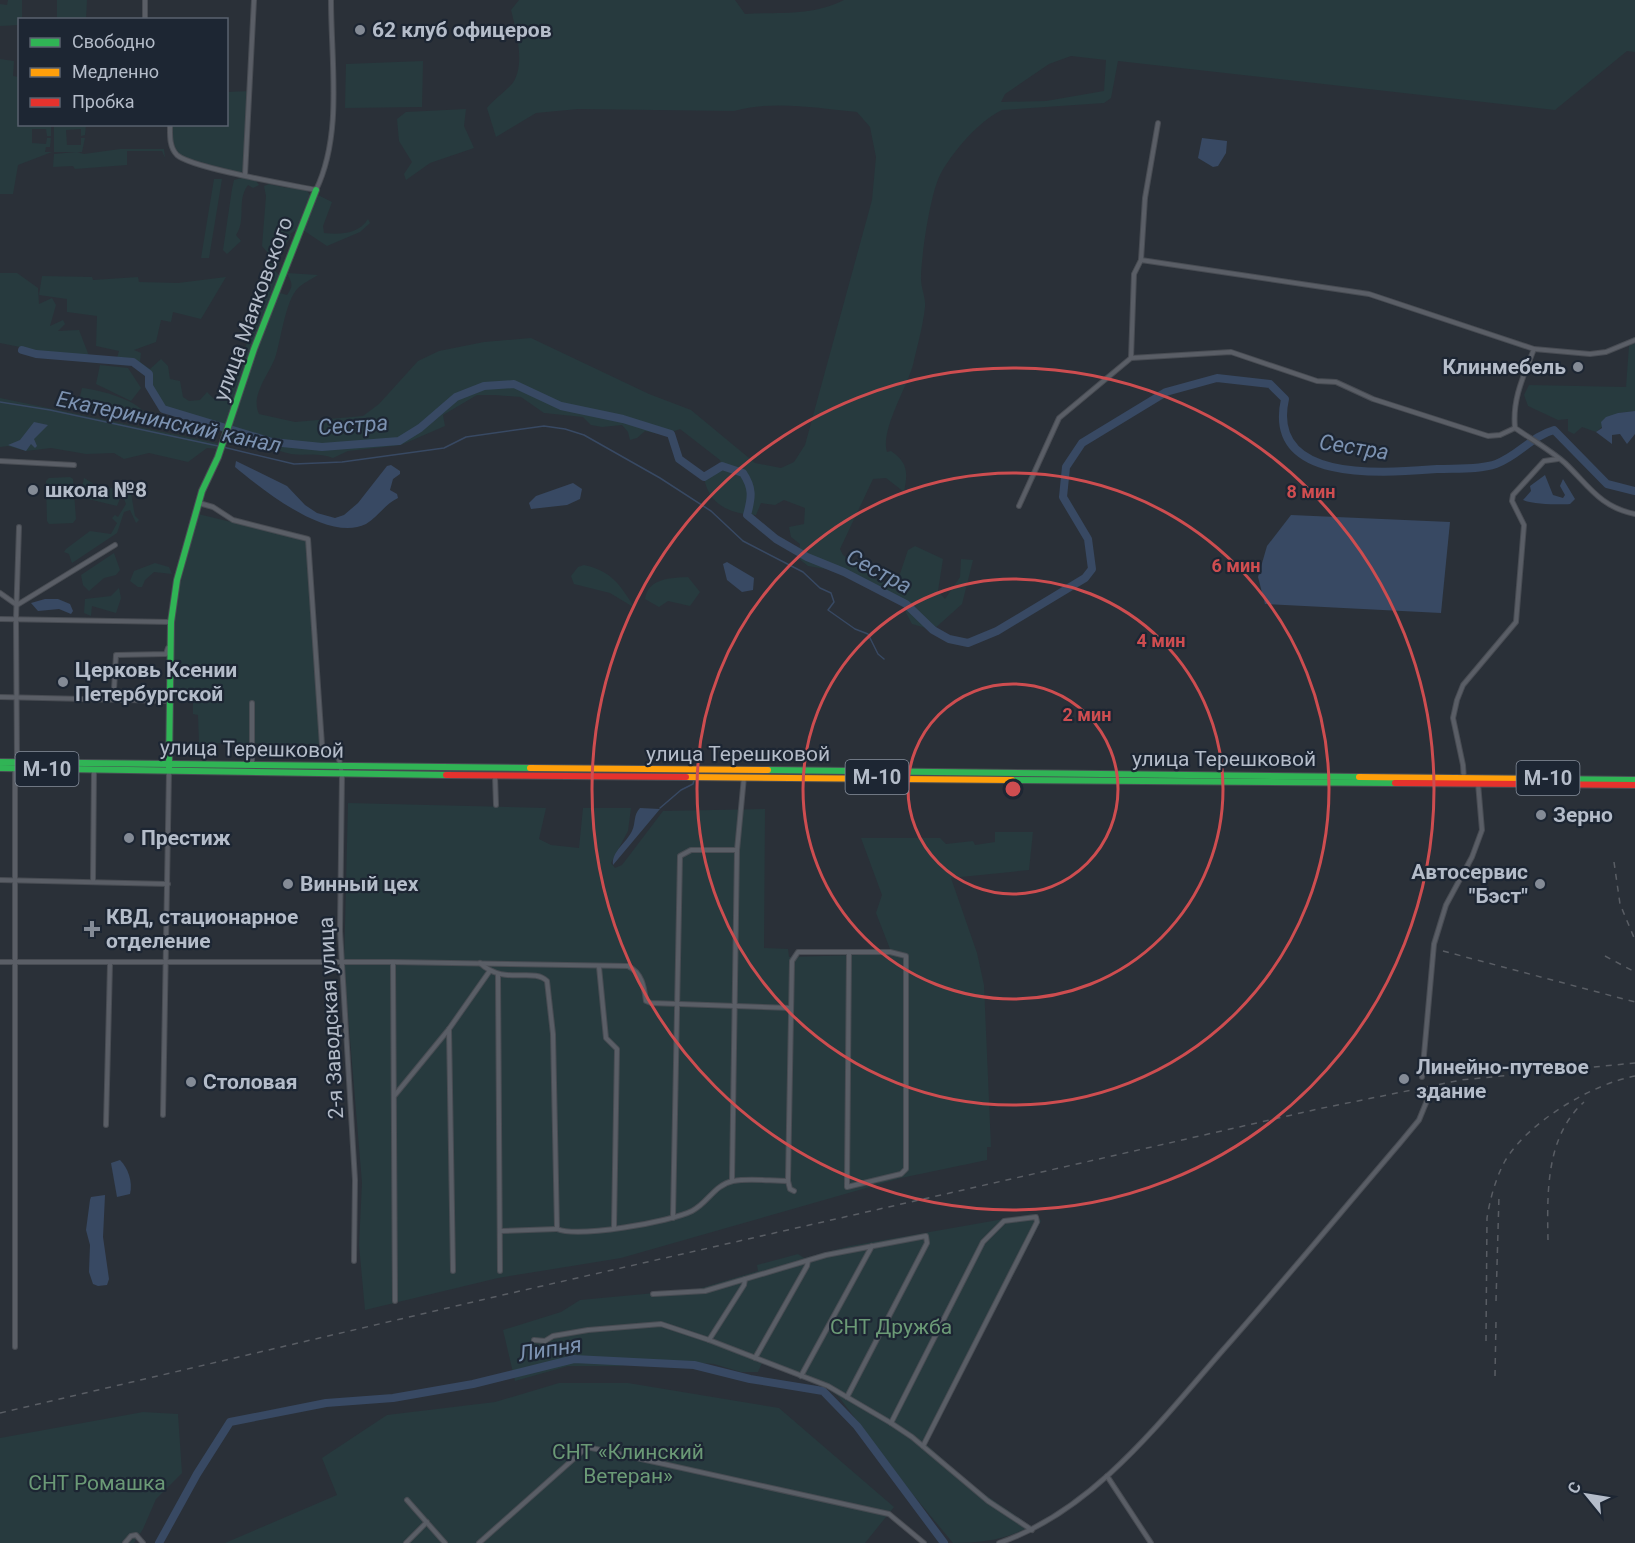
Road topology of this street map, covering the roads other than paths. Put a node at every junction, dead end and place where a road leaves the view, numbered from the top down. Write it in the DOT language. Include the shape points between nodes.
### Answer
graph roads {
  1 [pos="145,0"];
  2 [pos="254,0"];
  3 [pos="331,0"];
  4 [pos="146,18"];
  5 [pos="1158,123"];
  6 [pos="170,126"];
  7 [pos="245,175"];
  8 [pos="316,190"];
  9 [pos="1141,260"];
  10 [pos="1635,340"];
  11 [pos="1534,349"];
  12 [pos="1131,358"];
  13 [pos="1515,428"];
  14 [pos="1557,458"];
  15 [pos="0,460"];
  16 [pos="74,465"];
  17 [pos="199,503"];
  18 [pos="1019,506"];
  19 [pos="1635,514"];
  20 [pos="19,527"];
  21 [pos="115,545"];
  22 [pos="0,593"];
  23 [pos="17,605"];
  24 [pos="0,619"];
  25 [pos="16,619"];
  26 [pos="171,626"];
  27 [pos="114,690"];
  28 [pos="0,697"];
  29 [pos="15,697"];
  30 [pos="170,701"];
  31 [pos="252,703"];
  32 [pos="0,762"];
  33 [pos="252,764"];
  34 [pos="16,765"];
  35 [pos="169,767"];
  36 [pos="0,768"];
  37 [pos="94,769"];
  38 [pos="342,770"];
  39 [pos="495,774"];
  40 [pos="744,776"];
  41 [pos="1464,780"];
  42 [pos="1635,780"];
  43 [pos="1478,781"];
  44 [pos="1635,785"];
  45 [pos="496,805"];
  46 [pos="737,850"];
  47 [pos="0,880"];
  48 [pos="14,880"];
  49 [pos="93,881"];
  50 [pos="168,884"];
  51 [pos="849,953"];
  52 [pos="341,961"];
  53 [pos="0,962"];
  54 [pos="14,962"];
  55 [pos="393,962"];
  56 [pos="110,963"];
  57 [pos="480,963"];
  58 [pos="164,964"];
  59 [pos="599,967"];
  60 [pos="489,972"];
  61 [pos="498,975"];
  62 [pos="676,1002"];
  63 [pos="734,1006"];
  64 [pos="791,1008"];
  65 [pos="449,1029"];
  66 [pos="1422,1077"];
  67 [pos="395,1095"];
  68 [pos="1428,1098"];
  69 [pos="163,1115"];
  70 [pos="106,1125"];
  71 [pos="732,1181"];
  72 [pos="788,1181"];
  73 [pos="794,1191"];
  74 [pos="673,1218"];
  75 [pos="614,1228"];
  76 [pos="557,1229"];
  77 [pos="500,1231"];
  78 [pos="872,1246"];
  79 [pos="354,1261"];
  80 [pos="808,1261"];
  81 [pos="453,1271"];
  82 [pos="500,1271"];
  83 [pos="745,1279"];
  84 [pos="653,1294"];
  85 [pos="395,1301"];
  86 [pos="534,1340"];
  87 [pos="709,1340"];
  88 [pos="15,1347"];
  89 [pos="755,1358"];
  90 [pos="801,1376"];
  91 [pos="847,1397"];
  92 [pos="891,1423"];
  93 [pos="923,1446"];
  94 [pos="1107,1476"];
  95 [pos="407,1500"];
  96 [pos="427,1522"];
  97 [pos="1033,1530"];
  98 [pos="125,1543"];
  99 [pos="143,1543"];
  100 [pos="406,1543"];
  101 [pos="445,1543"];
  102 [pos="479,1543"];
  103 [pos="924,1543"];
  104 [pos="999,1543"];
  105 [pos="1151,1543"];
  1 -- 4 [label="street"];
  2 -- 7 [label="street"];
  3 -- 8 [label="street" via="333,137"];
  5 -- 9 [label="street" via="1145,198"];
  6 -- 7 [label="street" via="171,145 179,157"];
  7 -- 8 [label="street"];
  8 -- 17 [label="main road, улица Маяковского" via="279,280"];
  9 -- 11 [label="street" via="1368,294"];
  9 -- 12 [label="street" via="1134,274"];
  10 -- 11 [label="street" via="1590,354"];
  11 -- 13 [label="street" via="1516,396"];
  12 -- 13 [label="street" via="1231,352 1317,381 1336,382 1374,399 1488,436"];
  12 -- 18 [label="street" via="1059,418"];
  13 -- 14 [label="street"];
  14 -- 19 [label="street" via="1610,507"];
  14 -- 41 [label="street" via="1544,461 1513,495 1512,501 1524,525 1516,622 1470,676 1457,700 1453,718"];
  15 -- 16 [label="street"];
  17 -- 26 [label="main road, улица Маяковского" via="175,590"];
  17 -- 38 [label="street" via="233,520 308,539 322,745 339,759"];
  20 -- 23 [label="street"];
  21 -- 23 [label="street"];
  22 -- 23 [label="street"];
  23 -- 25 [label="street"];
  24 -- 25 [label="street"];
  25 -- 26 [label="street"];
  25 -- 29 [label="street"];
  26 -- 27 [label="street" via="166,654 116,655"];
  26 -- 30 [label="main road, улица Маяковского"];
  28 -- 29 [label="street"];
  29 -- 30 [label="street"];
  29 -- 34 [label="street"];
  30 -- 35 [label="main road, улица Маяковского"];
  31 -- 33 [label="street"];
  32 -- 34 [label="main road, улица Терешковой / М-10"];
  33 -- 35 [label="main road, улица Терешковой / М-10"];
  33 -- 38 [label="main road, улица Терешковой / М-10"];
  34 -- 35 [label="main road, улица Терешковой / М-10"];
  34 -- 36 [label="main road, улица Терешковой / М-10"];
  34 -- 37 [label="main road, улица Терешковой / М-10"];
  34 -- 48 [label="street"];
  35 -- 37 [label="main road, улица Терешковой / М-10"];
  35 -- 38 [label="main road, улица Терешковой / М-10"];
  35 -- 50 [label="street, улица Маяковского"];
  37 -- 49 [label="street"];
  38 -- 39 [label="main road, улица Терешковой / М-10"];
  38 -- 41 [label="main road, улица Терешковой / М-10"];
  38 -- 52 [label="street, 2-я Заводская улица"];
  39 -- 40 [label="main road, улица Терешковой / М-10"];
  39 -- 45 [label="street"];
  40 -- 41 [label="main road, улица Терешковой / М-10"];
  40 -- 46 [label="street"];
  41 -- 43 [label="main road, улица Терешковой / М-10"];
  42 -- 43 [label="main road, улица Терешковой / М-10"];
  43 -- 44 [label="main road, улица Терешковой / М-10"];
  43 -- 66 [label="street" via="1482,830 1446,905 1434,944"];
  46 -- 62 [label="street" via="691,850 680,856"];
  46 -- 63 [label="street"];
  47 -- 48 [label="street"];
  48 -- 49 [label="street"];
  48 -- 54 [label="street"];
  49 -- 50 [label="street"];
  50 -- 58 [label="street, улица Маяковского"];
  51 -- 51 [label="street" via="890,952 906,956 906,1169 901,1174 847,1187"];
  51 -- 64 [label="street" via="795,954"];
  52 -- 55 [label="street"];
  52 -- 58 [label="street"];
  52 -- 79 [label="street, 2-я Заводская улица" via="355,1180"];
  53 -- 54 [label="street"];
  54 -- 56 [label="street"];
  54 -- 88 [label="street"];
  55 -- 57 [label="street"];
  55 -- 67 [label="street"];
  56 -- 58 [label="street"];
  56 -- 70 [label="street"];
  57 -- 59 [label="street"];
  57 -- 60 [label="street"];
  58 -- 69 [label="street, улица Маяковского"];
  59 -- 62 [label="street" via="628,966 643,983 648,1002"];
  59 -- 75 [label="street" via="606,1038 617,1049"];
  60 -- 61 [label="street"];
  60 -- 65 [label="street"];
  61 -- 76 [label="street" via="540,976 547,981 553,1034"];
  61 -- 77 [label="street"];
  62 -- 63 [label="street"];
  62 -- 74 [label="street"];
  63 -- 64 [label="street"];
  63 -- 71 [label="street"];
  64 -- 72 [label="street"];
  65 -- 67 [label="street"];
  65 -- 81 [label="street"];
  67 -- 85 [label="street"];
  68 -- 94 [label="street" via="1419,1120 1400,1143 1247,1323"];
  71 -- 72 [label="street"];
  71 -- 74 [label="street" via="692,1211"];
  72 -- 73 [label="street"];
  74 -- 75 [label="street"];
  75 -- 76 [label="street"];
  76 -- 77 [label="street"];
  77 -- 82 [label="street"];
  78 -- 80 [label="street"];
  78 -- 90 [label="street"];
  78 -- 91 [label="street" via="923,1236 927,1239"];
  80 -- 83 [label="street"];
  80 -- 89 [label="street"];
  83 -- 84 [label="street" via="700,1292"];
  83 -- 87 [label="street"];
  86 -- 87 [label="street" via="588,1330 661,1324"];
  87 -- 89 [label="street"];
  89 -- 90 [label="street"];
  90 -- 91 [label="street"];
  91 -- 92 [label="street"];
  92 -- 93 [label="street"];
  92 -- 93 [label="street" via="976,1254 1001,1223 1036,1217 1037,1222"];
  93 -- 97 [label="street" via="987,1501"];
  94 -- 97 [label="street"];
  94 -- 105 [label="street"];
  95 -- 96 [label="street"];
  96 -- 100 [label="street"];
  96 -- 101 [label="street"];
  97 -- 104 [label="street"];
  98 -- 99 [label="street" via="136,1535"];
  102 -- 103 [label="street" via="587,1448 889,1514"];
}
